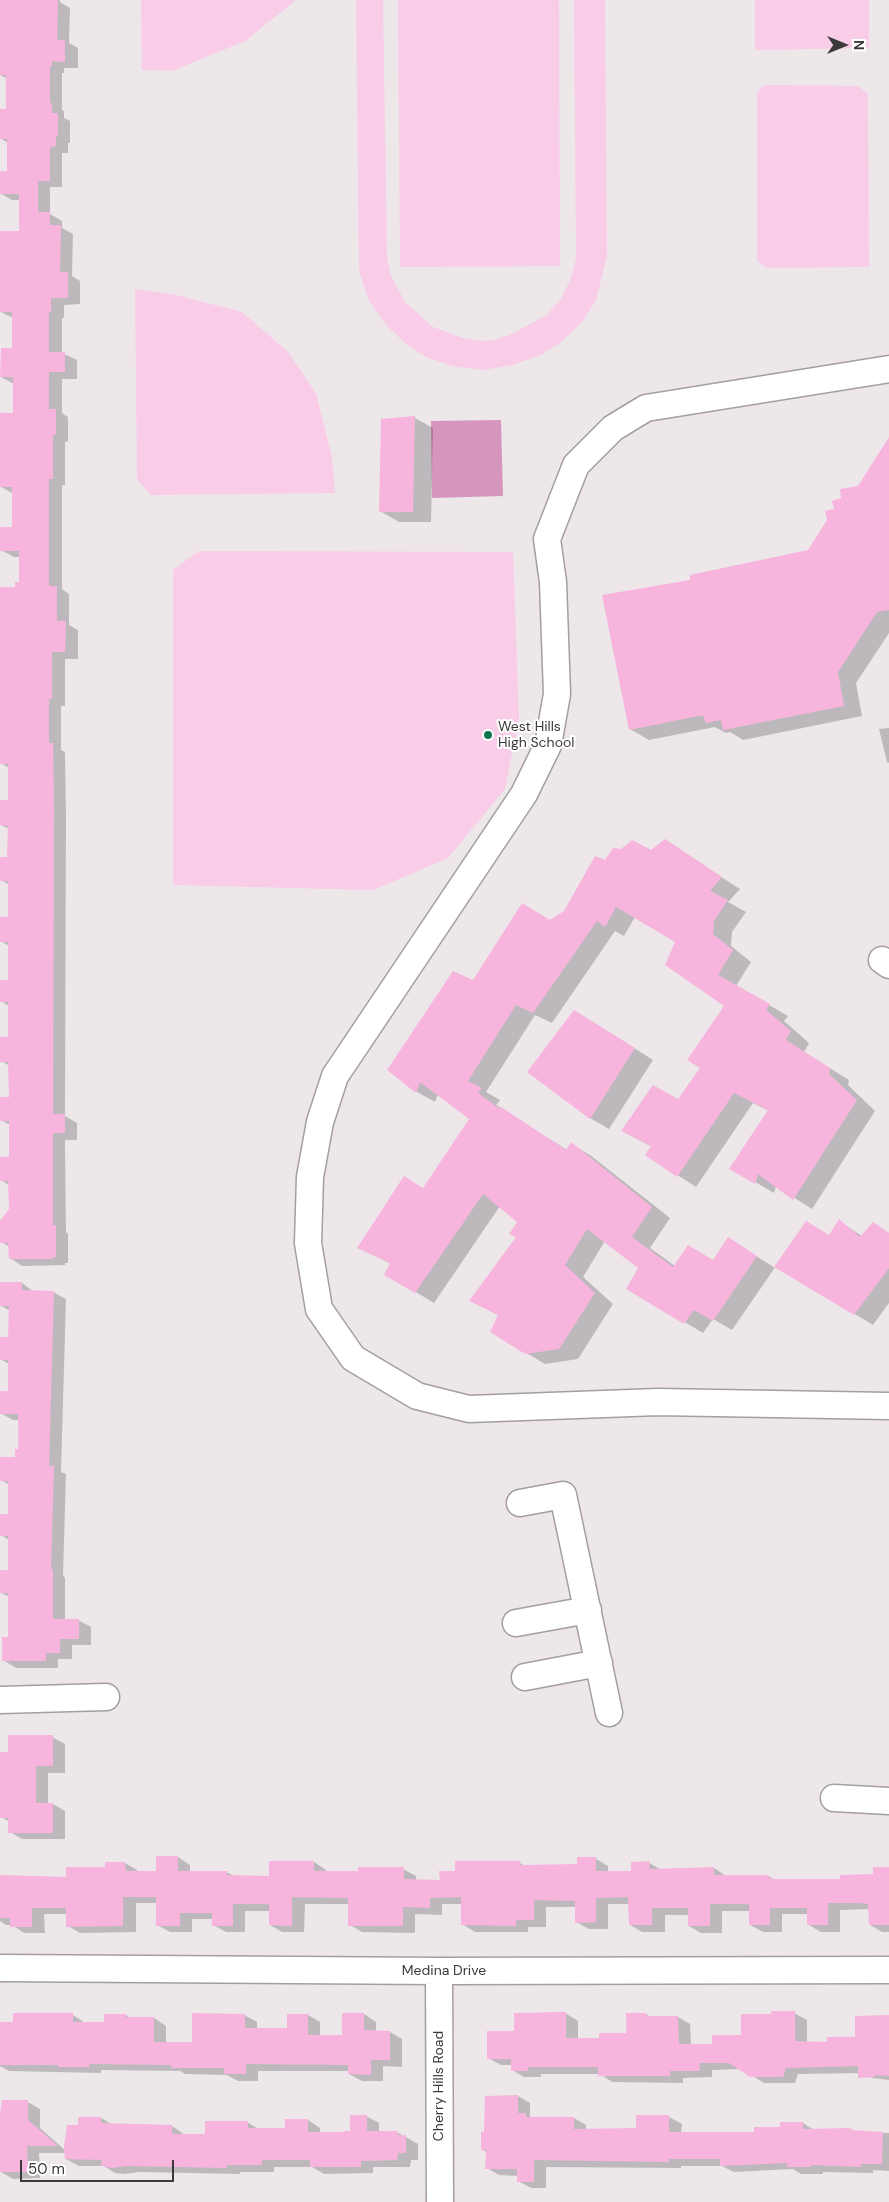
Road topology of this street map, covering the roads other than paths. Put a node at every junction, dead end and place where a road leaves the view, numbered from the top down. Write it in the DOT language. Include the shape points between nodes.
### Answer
graph roads {
  1 [pos="889,368"];
  2 [pos="889,1406"];
  3 [pos="520,1503"];
  4 [pos="588,1610"];
  5 [pos="516,1623"];
  6 [pos="599,1663"];
  7 [pos="525,1677"];
  8 [pos="106,1697"];
  9 [pos="0,1700"];
  10 [pos="609,1713"];
  11 [pos="834,1798"];
  12 [pos="889,1801"];
  13 [pos="0,1968"];
  14 [pos="889,1970"];
  15 [pos="439,1971"];
  16 [pos="440,2202"];
  1 -- 2 [label="street" via="646,408 613,428 576,465 547,539 553,582 557,694 548,745 524,794 336,1076 320,1122 310,1177 308,1243 319,1309 353,1358 417,1396 469,1409 658,1402"];
  3 -- 4 [label="street" via="563,1495"];
  4 -- 5 [label="street"];
  4 -- 6 [label="street"];
  6 -- 7 [label="street"];
  6 -- 10 [label="street"];
  8 -- 9 [label="street"];
  11 -- 12 [label="street"];
  13 -- 15 [label="street, Medina Drive"];
  14 -- 15 [label="street, Medina Drive"];
  15 -- 16 [label="street, Cherry Hills Road"];
}
